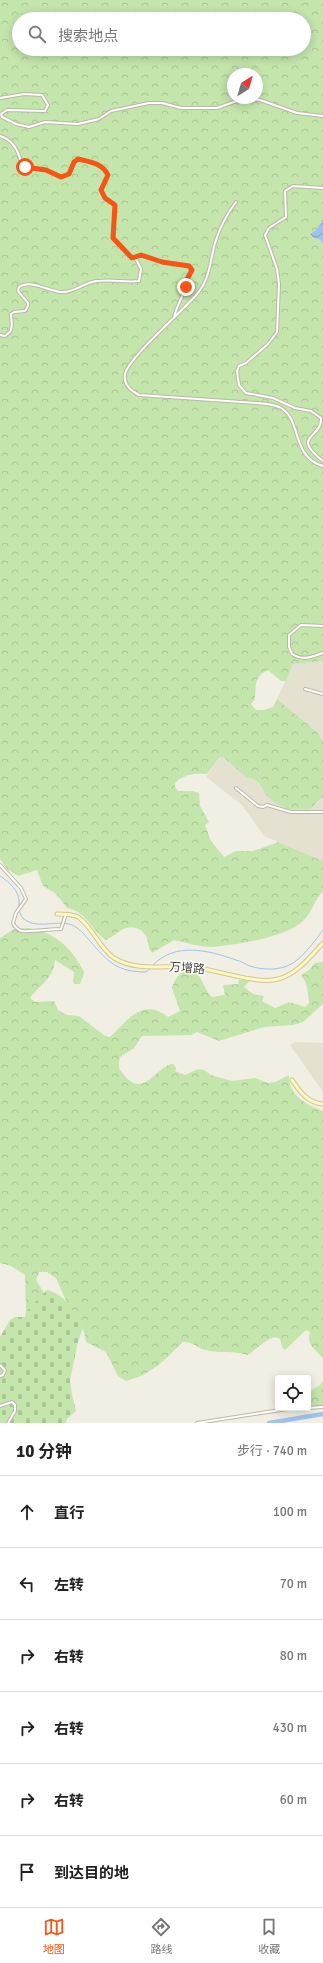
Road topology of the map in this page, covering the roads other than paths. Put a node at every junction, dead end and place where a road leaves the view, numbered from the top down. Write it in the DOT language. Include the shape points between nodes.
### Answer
graph roads {
  1 [pos="0,98"];
  2 [pos="263,101"];
  3 [pos="229,104"];
  4 [pos="323,116"];
  5 [pos="0,136"];
  6 [pos="323,188"];
  7 [pos="236,202"];
  8 [pos="135,257"];
  9 [pos="173,319"];
  10 [pos="0,335"];
  11 [pos="323,461"];
  12 [pos="323,466"];
  13 [pos="323,626"];
  14 [pos="323,653"];
  15 [pos="305,689"];
  16 [pos="323,694"];
  17 [pos="236,788"];
  18 [pos="323,813"];
  19 [pos="0,865"];
  20 [pos="57,914"];
  21 [pos="66,914"];
  22 [pos="323,943"];
  23 [pos="292,1080"];
  24 [pos="323,1104"];
  25 [pos="0,1365"];
  26 [pos="0,1376"];
  27 [pos="0,1406"];
  28 [pos="323,1407"];
  29 [pos="311,1408"];
  30 [pos="275,1411"];
  31 [pos="8,1423"];
  32 [pos="198,1423"];
  1 -- 3 [label="street" via="24,94 42,95 48,105 45,111 7,110 1,114 8,121 29,127 45,122 85,123 99,119 111,111 149,103 162,103 181,108 217,108"];
  2 -- 4 [label="street" via="297,113"];
  5 -- 8 [label="street" via="9,140 18,151 25,167 46,170 61,177 69,174 78,159 96,163 105,169 108,175 101,190 105,198 115,205 113,238 129,256"];
  6 -- 11 [label="street" via="294,186 285,191 286,216 269,228 265,235 277,268 279,284 277,332 268,344 239,366 237,371 239,385 246,393 273,398 295,408 311,411 321,418 320,426 308,442 310,451"];
  7 -- 9 [label="street" via="222,222 208,277 198,293"];
  8 -- 9 [label="street" via="148,256 162,262 189,266 192,270"];
  8 -- 10 [label="street" via="141,269 139,281 94,281 68,293 34,285 22,285 18,291 28,306 25,310 12,314 13,327 9,333"];
  9 -- 12 [label="street" via="130,365 125,374 126,383 131,390 139,395 272,404 288,413 303,453 316,464"];
  13 -- 14 [label="street" via="302,625 290,635 288,641 292,654 297,657 304,659"];
  15 -- 16 [label="street"];
  17 -- 18 [label="street" via="258,806 267,805 291,812"];
  19 -- 21 [label="street" via="21,888 26,899 13,923 15,927 22,931 61,929"];
  20 -- 21 [label="street, 万增路"];
  21 -- 22 [label="street, 万增路" via="77,916 114,958 134,967 193,967 259,980 277,980 294,971"];
  23 -- 24 [label="street" via="305,1097"];
  25 -- 26 [label="street" via="5,1370"];
  27 -- 31 [label="street" via="12,1402 15,1404 15,1411"];
  28 -- 29 [label="street"];
  30 -- 32 [label="street"];
}
